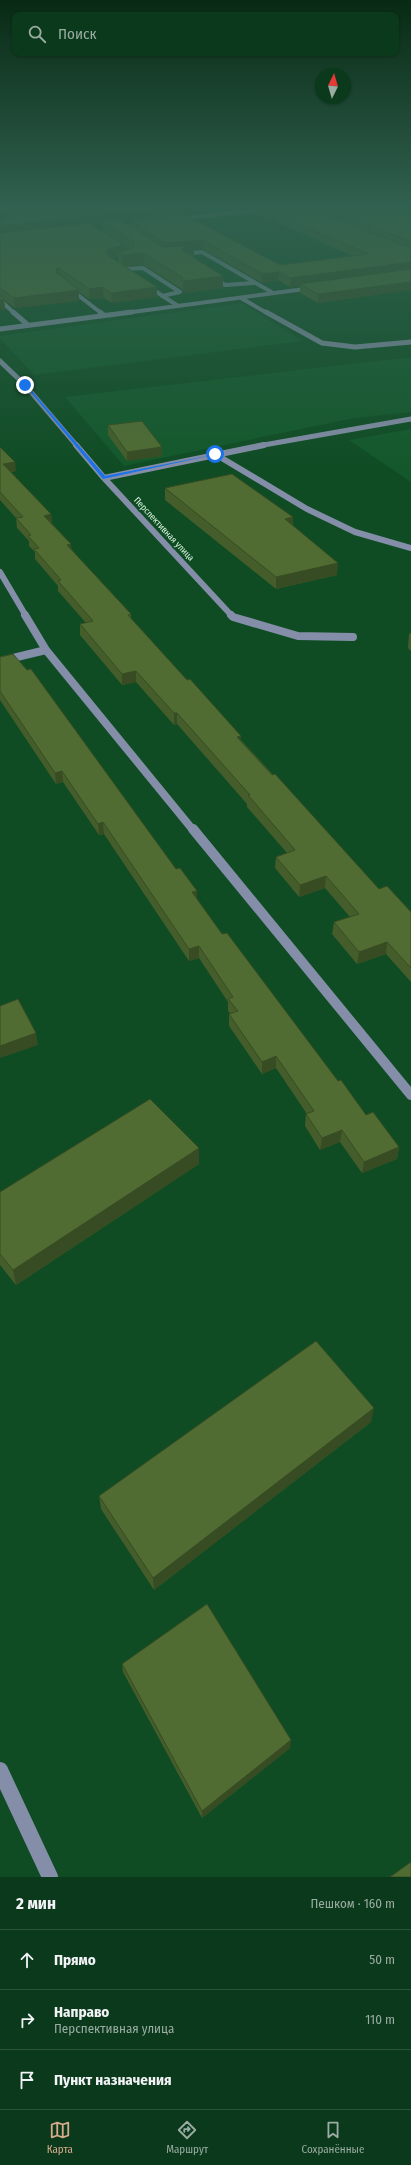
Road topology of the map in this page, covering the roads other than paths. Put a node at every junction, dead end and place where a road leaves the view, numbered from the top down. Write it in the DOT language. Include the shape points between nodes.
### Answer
graph roads {
  1 [pos="76,294"];
  2 [pos="158,294"];
  3 [pos="173,294"];
  4 [pos="269,294"];
  5 [pos="162,296"];
  6 [pos="241,298"];
  7 [pos="0,300"];
  8 [pos="178,306"];
  9 [pos="104,315"];
  10 [pos="28,325"];
  11 [pos="0,329"];
  12 [pos="411,342"];
  13 [pos="0,361"];
  14 [pos="411,420"];
  15 [pos="215,454"];
  16 [pos="104,478"];
  17 [pos="411,548"];
  18 [pos="0,572"];
  19 [pos="353,636"];
  20 [pos="46,650"];
  21 [pos="0,660"];
  22 [pos="411,1095"];
  23 [pos="0,1770"];
  24 [pos="50,1877"];
  1 -- 9 [label="street"];
  2 -- 5 [label="street"];
  3 -- 5 [label="street"];
  4 -- 6 [label="street"];
  5 -- 8 [label="street"];
  6 -- 8 [label="street"];
  6 -- 12 [label="street" via="322,343 354,347"];
  7 -- 10 [label="street"];
  8 -- 9 [label="street"];
  9 -- 10 [label="street"];
  10 -- 11 [label="street"];
  13 -- 16 [label="street, Перспективная улица" via="25,385"];
  14 -- 15 [label="street"];
  15 -- 16 [label="street"];
  15 -- 17 [label="street" via="307,510 356,532"];
  16 -- 19 [label="street, Перспективная улица" via="233,618 298,636"];
  18 -- 20 [label="street"];
  20 -- 21 [label="street"];
  20 -- 22 [label="street"];
  23 -- 24 [label="street"];
}
